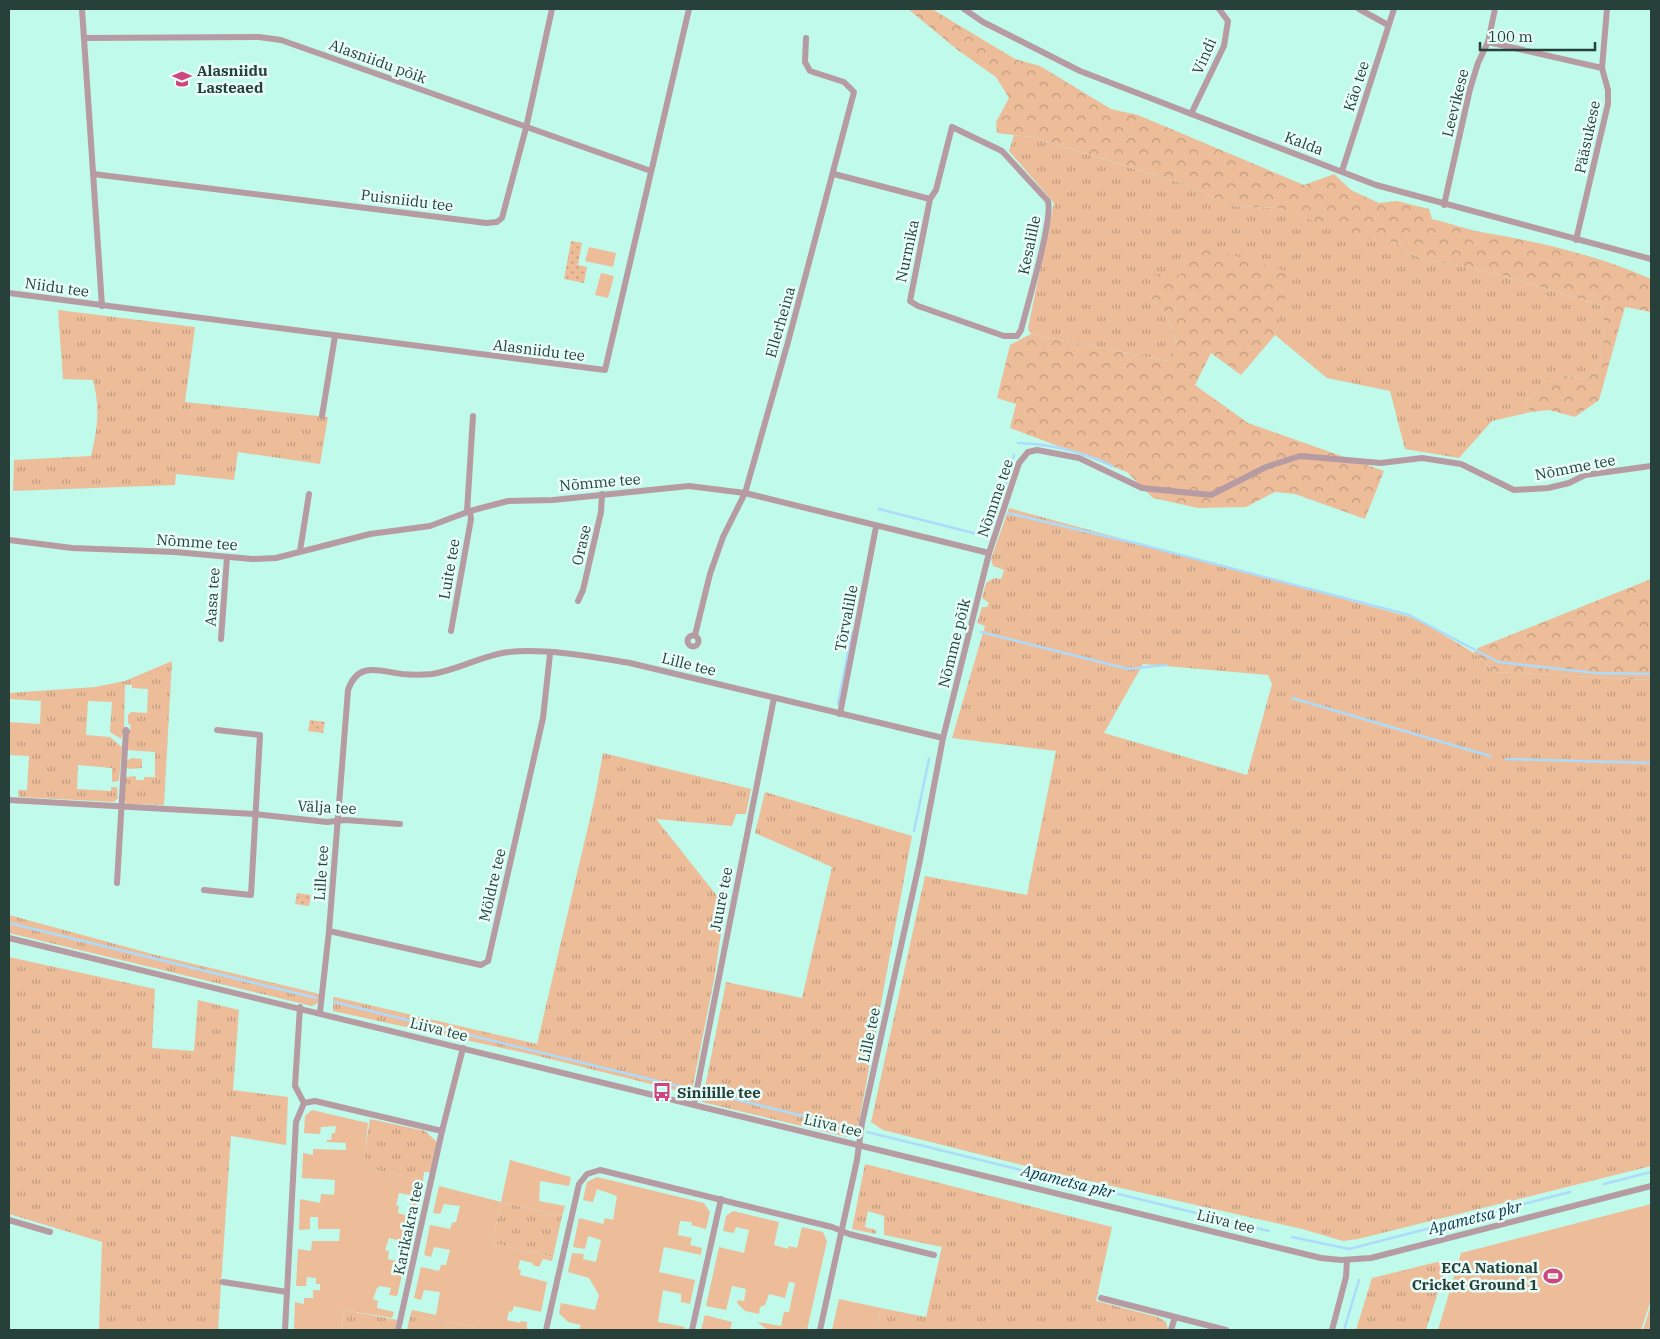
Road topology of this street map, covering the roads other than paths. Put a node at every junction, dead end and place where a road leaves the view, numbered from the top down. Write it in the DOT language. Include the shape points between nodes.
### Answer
graph roads {
  1 [pos="82,9"];
  2 [pos="552,9"];
  3 [pos="689,9"];
  4 [pos="964,9"];
  5 [pos="1219,9"];
  6 [pos="1359,9"];
  7 [pos="1394,9"];
  8 [pos="1495,9"];
  9 [pos="1607,9"];
  10 [pos="1388,26"];
  11 [pos="85,38"];
  12 [pos="806,38"];
  13 [pos="1488,42"];
  14 [pos="1602,68"];
  15 [pos="1191,114"];
  16 [pos="526,128"];
  17 [pos="651,171"];
  18 [pos="1342,171"];
  19 [pos="93,174"];
  20 [pos="834,174"];
  21 [pos="930,198"];
  22 [pos="1444,205"];
  23 [pos="1576,240"];
  24 [pos="1651,259"];
  25 [pos="9,293"];
  26 [pos="102,306"];
  27 [pos="335,336"];
  28 [pos="1011,337"];
  29 [pos="322,416"];
  30 [pos="473,416"];
  31 [pos="1651,466"];
  32 [pos="745,493"];
  33 [pos="309,494"];
  34 [pos="602,494"];
  35 [pos="469,512"];
  36 [pos="876,527"];
  37 [pos="9,540"];
  38 [pos="300,551"];
  39 [pos="989,553"];
  40 [pos="227,557"];
  41 [pos="578,601"];
  42 [pos="451,631"];
  43 [pos="695,635"];
  44 [pos="221,640"];
  45 [pos="550,654"];
  46 [pos="774,698"];
  47 [pos="840,714"];
  48 [pos="126,730"];
  49 [pos="217,730"];
  50 [pos="943,738"];
  51 [pos="9,800"];
  52 [pos="121,805"];
  53 [pos="254,814"];
  54 [pos="337,821"];
  55 [pos="400,824"];
  56 [pos="117,883"];
  57 [pos="204,890"];
  58 [pos="329,931"];
  59 [pos="9,938"];
  60 [pos="300,1008"];
  61 [pos="320,1012"];
  62 [pos="463,1048"];
  63 [pos="304,1103"];
  64 [pos="694,1104"];
  65 [pos="442,1131"];
  66 [pos="860,1144"];
  67 [pos="1651,1186"];
  68 [pos="721,1199"];
  69 [pos="9,1220"];
  70 [pos="841,1231"];
  71 [pos="50,1232"];
  72 [pos="934,1256"];
  73 [pos="1347,1260"];
  74 [pos="223,1282"];
  75 [pos="287,1292"];
  76 [pos="1101,1298"];
  77 [pos="1175,1317"];
  78 [pos="285,1330"];
  79 [pos="398,1330"];
  80 [pos="546,1330"];
  81 [pos="692,1330"];
  82 [pos="820,1330"];
  83 [pos="1171,1330"];
  84 [pos="1226,1330"];
  85 [pos="1332,1330"];
  1 -- 11 [label="street"];
  2 -- 16 [label="street, Puisniidu tee"];
  3 -- 17 [label="street, Alasniidu tee"];
  4 -- 15 [label="street, Kalda" via="1057,61"];
  5 -- 15 [label="street, Vindi" via="1228,21 1224,46"];
  6 -- 10 [label="street"];
  7 -- 10 [label="street, Käo tee"];
  8 -- 13 [label="street, Leevikese"];
  9 -- 14 [label="street, Pääsukese"];
  10 -- 18 [label="street, Käo tee"];
  11 -- 16 [label="street, Alasniidu põik" via="281,40"];
  11 -- 19 [label="street"];
  12 -- 20 [label="street, Ellerheina" via="805,62 810,71 844,82 854,92"];
  13 -- 14 [label="street"];
  13 -- 22 [label="street, Leevikese" via="1470,89"];
  14 -- 23 [label="street, Pääsukese" via="1608,104"];
  15 -- 18 [label="street, Kalda"];
  16 -- 17 [label="street, Alasniidu põik"];
  16 -- 19 [label="street, Puisniidu tee" via="502,218 497,222"];
  17 -- 27 [label="street, Alasniidu tee" via="605,370"];
  18 -- 22 [label="street, Kalda" via="1376,185"];
  19 -- 26 [label="street"];
  20 -- 21 [label="street"];
  20 -- 32 [label="street, Ellerheina"];
  21 -- 28 [label="street, Nurmika" via="910,301"];
  21 -- 28 [label="street, Kesalille" via="936,190 952,127 1002,151 1048,201 1049,212 1021,330 1017,336"];
  22 -- 23 [label="street, Kalda"];
  23 -- 24 [label="street, Kalda"];
  25 -- 26 [label="street, Niidu tee"];
  26 -- 27 [label="street, Alasniidu tee"];
  27 -- 29 [label="street"];
  30 -- 35 [label="street"];
  31 -- 39 [label="street, Nõmme tee" via="1585,475 1548,488 1514,490 1461,464 1422,458 1381,463 1300,456 1266,467 1211,495 1142,488 1079,458 1037,450 1028,452 1019,463"];
  32 -- 34 [label="street, Nõmme tee" via="689,486"];
  32 -- 36 [label="street, Nõmme tee"];
  32 -- 43 [label="street, Ellerheina" via="723,537"];
  33 -- 38 [label="street"];
  34 -- 35 [label="street, Nõmme tee" via="508,502"];
  34 -- 41 [label="street, Orase" via="601,512"];
  35 -- 38 [label="street, Nõmme tee" via="430,526 370,534"];
  35 -- 42 [label="street, Luite tee" via="471,518"];
  36 -- 39 [label="street, Nõmme tee"];
  36 -- 47 [label="street, Tõrvalille"];
  37 -- 40 [label="street, Nõmme tee" via="72,548"];
  38 -- 40 [label="street, Nõmme tee" via="252,560"];
  39 -- 50 [label="street, Nõmme põik"];
  40 -- 44 [label="street, Aasa tee"];
  45 -- 46 [label="street, Lille tee" via="630,662"];
  45 -- 54 [label="street, Lille tee" via="508,652 432,674 372,669 355,676 348,690"];
  45 -- 58 [label="street, Möldre tee" via="543,718 488,961 481,965"];
  46 -- 47 [label="street, Lille tee"];
  46 -- 64 [label="street, Juure tee"];
  47 -- 50 [label="street, Lille tee"];
  48 -- 52 [label="street"];
  49 -- 53 [label="street" via="260,735"];
  50 -- 66 [label="street, Lille tee"];
  51 -- 52 [label="street, Välja tee"];
  52 -- 53 [label="street, Välja tee"];
  52 -- 56 [label="street"];
  53 -- 54 [label="street, Välja tee"];
  53 -- 57 [label="street" via="251,895"];
  54 -- 55 [label="street, Välja tee"];
  54 -- 58 [label="street, Lille tee"];
  58 -- 61 [label="street, Lille tee"];
  59 -- 60 [label="street, Liiva tee"];
  60 -- 61 [label="street, Liiva tee"];
  60 -- 63 [label="street" via="295,1086"];
  61 -- 62 [label="street, Liiva tee"];
  62 -- 64 [label="street, Liiva tee"];
  62 -- 65 [label="street, Karikakra tee"];
  63 -- 65 [label="street" via="316,1101"];
  63 -- 75 [label="street" via="296,1122"];
  64 -- 66 [label="street, Liiva tee"];
  65 -- 79 [label="street, Karikakra tee"];
  66 -- 70 [label="street, Lille tee"];
  66 -- 73 [label="street, Liiva tee" via="1321,1258"];
  67 -- 73 [label="street, Liiva tee" via="1371,1258"];
  68 -- 70 [label="street"];
  68 -- 80 [label="street" via="600,1170 587,1174 579,1184"];
  68 -- 81 [label="street"];
  69 -- 71 [label="street"];
  70 -- 72 [label="street"];
  70 -- 82 [label="street, Lille tee"];
  73 -- 85 [label="street" via="1346,1277"];
  74 -- 75 [label="street"];
  75 -- 78 [label="street"];
  76 -- 77 [label="street"];
  77 -- 83 [label="street"];
  77 -- 84 [label="street"];
}
